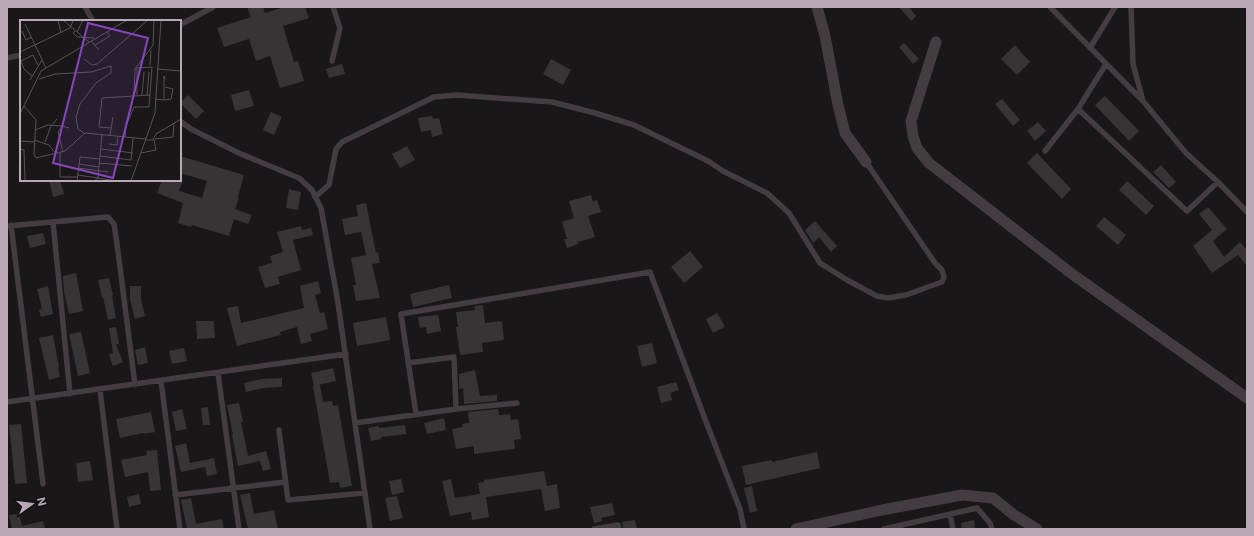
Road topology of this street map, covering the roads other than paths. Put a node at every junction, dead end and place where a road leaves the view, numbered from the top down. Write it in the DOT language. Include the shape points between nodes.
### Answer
graph roads {
  1 [pos="85,7"];
  2 [pos="213,7"];
  3 [pos="333,7"];
  4 [pos="817,7"];
  5 [pos="1050,7"];
  6 [pos="1115,7"];
  7 [pos="1130,7"];
  8 [pos="92,20"];
  9 [pos="181,24"];
  10 [pos="936,42"];
  11 [pos="1090,48"];
  12 [pos="20,55"];
  13 [pos="7,58"];
  14 [pos="332,61"];
  15 [pos="1106,64"];
  16 [pos="1143,102"];
  17 [pos="1078,108"];
  18 [pos="181,121"];
  19 [pos="1045,151"];
  20 [pos="866,162"];
  21 [pos="1218,182"];
  22 [pos="315,196"];
  23 [pos="1247,212"];
  24 [pos="53,222"];
  25 [pos="9,225"];
  26 [pos="346,354"];
  27 [pos="408,363"];
  28 [pos="218,373"];
  29 [pos="161,381"];
  30 [pos="135,385"];
  31 [pos="100,390"];
  32 [pos="70,394"];
  33 [pos="1247,398"];
  34 [pos="33,399"];
  35 [pos="7,402"];
  36 [pos="517,403"];
  37 [pos="456,408"];
  38 [pos="416,414"];
  39 [pos="355,423"];
  40 [pos="279,430"];
  41 [pos="285,482"];
  42 [pos="43,484"];
  43 [pos="234,487"];
  44 [pos="364,493"];
  45 [pos="175,495"];
  46 [pos="950,514"];
  47 [pos="117,529"];
  48 [pos="180,529"];
  49 [pos="239,529"];
  50 [pos="370,529"];
  51 [pos="594,529"];
  52 [pos="619,529"];
  53 [pos="744,529"];
  54 [pos="796,529"];
  55 [pos="884,529"];
  56 [pos="953,529"];
  57 [pos="992,529"];
  58 [pos="1037,529"];
  1 -- 8 [label="lane"];
  2 -- 9 [label="lane"];
  3 -- 14 [label="lane" via="340,28"];
  4 -- 20 [label="street" via="845,133"];
  5 -- 11 [label="lane"];
  6 -- 11 [label="lane"];
  7 -- 16 [label="lane" via="1133,64"];
  10 -- 33 [label="street" via="911,121 917,148 929,163 1072,274"];
  11 -- 15 [label="lane"];
  12 -- 13 [label="lane"];
  15 -- 16 [label="lane"];
  15 -- 17 [label="lane"];
  16 -- 21 [label="lane" via="1186,153"];
  17 -- 19 [label="lane"];
  17 -- 21 [label="lane" via="1187,211"];
  18 -- 22 [label="lane" via="191,129 241,154 299,178"];
  20 -- 22 [label="lane" via="942,270 942,282 906,295 888,298 877,296 820,263 789,213 767,193 634,125 552,102 457,95 434,97 342,142 336,149 329,185"];
  21 -- 23 [label="lane"];
  22 -- 26 [label="lane" via="321,208"];
  24 -- 25 [label="lane"];
  24 -- 30 [label="lane" via="108,217 114,224"];
  24 -- 32 [label="lane"];
  25 -- 34 [label="lane"];
  26 -- 28 [label="lane"];
  26 -- 39 [label="lane"];
  27 -- 37 [label="lane" via="454,357"];
  27 -- 38 [label="lane"];
  27 -- 53 [label="lane" via="401,314 650,272 740,509"];
  28 -- 29 [label="lane"];
  28 -- 43 [label="lane"];
  29 -- 30 [label="lane"];
  29 -- 45 [label="lane"];
  30 -- 31 [label="lane"];
  31 -- 32 [label="lane"];
  31 -- 47 [label="lane"];
  32 -- 34 [label="lane"];
  34 -- 35 [label="lane"];
  34 -- 42 [label="lane"];
  36 -- 37 [label="lane"];
  37 -- 38 [label="lane"];
  38 -- 39 [label="lane"];
  39 -- 44 [label="lane"];
  40 -- 41 [label="lane"];
  41 -- 43 [label="lane"];
  41 -- 44 [label="lane" via="288,500"];
  43 -- 45 [label="lane"];
  43 -- 49 [label="lane"];
  44 -- 50 [label="lane"];
  45 -- 48 [label="lane"];
  46 -- 55 [label="lane"];
  46 -- 56 [label="lane"];
  46 -- 57 [label="lane" via="977,508"];
  51 -- 52 [label="lane" via="618,525"];
  54 -- 58 [label="street" via="962,495 993,498"];
}
